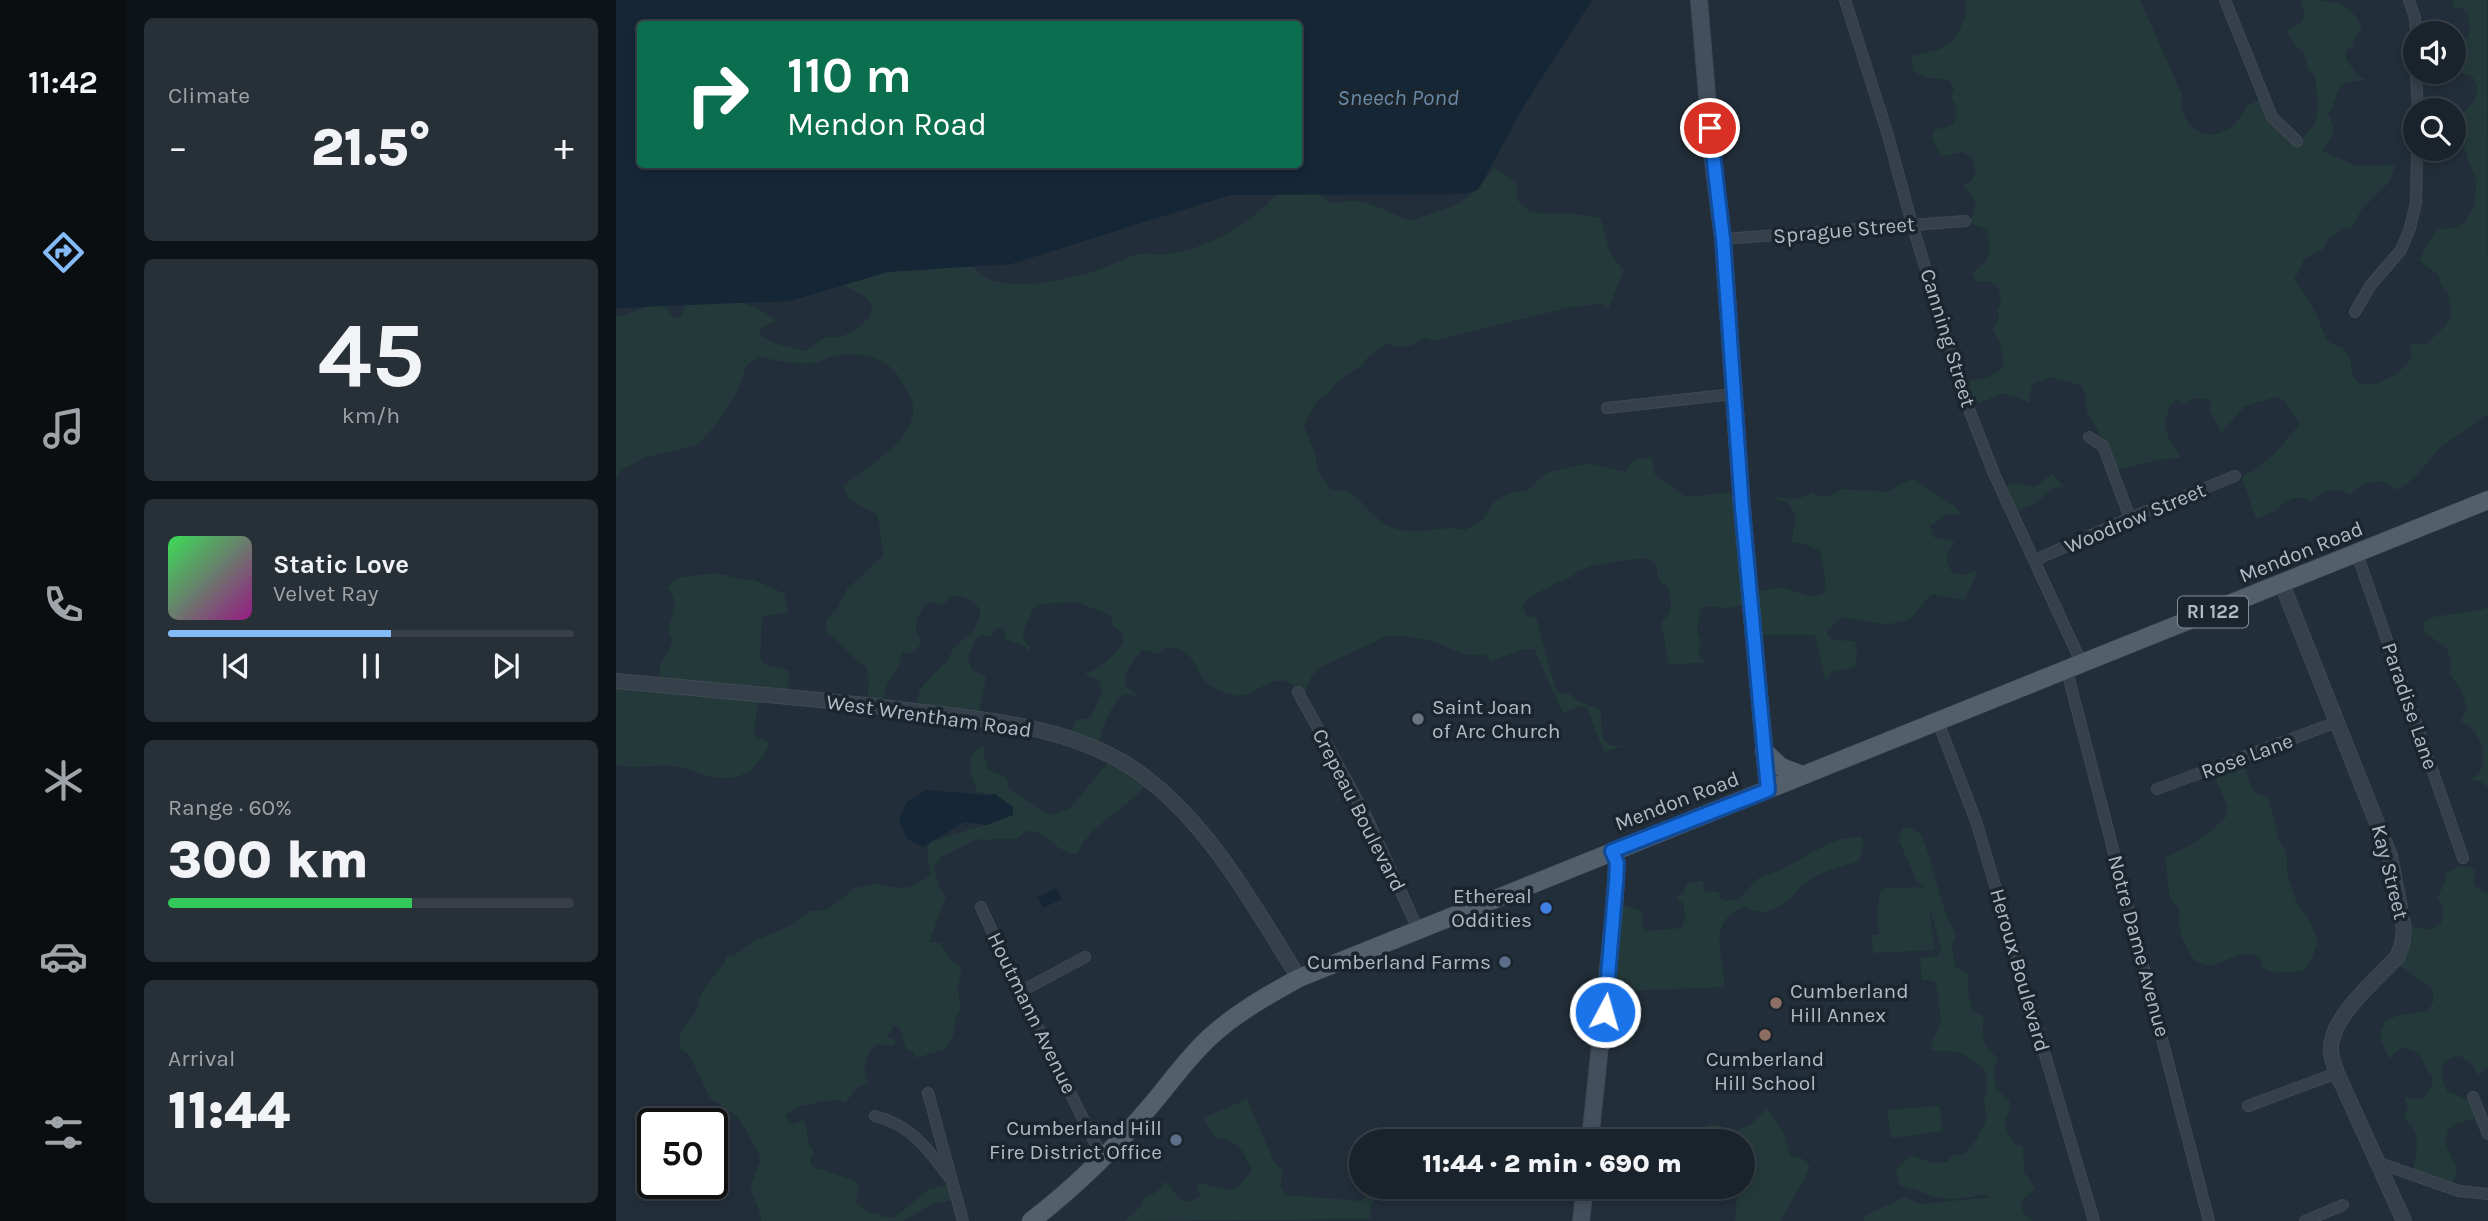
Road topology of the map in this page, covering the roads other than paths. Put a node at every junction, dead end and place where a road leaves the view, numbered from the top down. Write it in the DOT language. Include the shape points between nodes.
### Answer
graph roads {
  1 [pos="1699,0"];
  2 [pos="1845,0"];
  3 [pos="2225,0"];
  4 [pos="2409,0"];
  5 [pos="2415,21"];
  6 [pos="2297,141"];
  7 [pos="2417,161"];
  8 [pos="1965,221"];
  9 [pos="1912,224"];
  10 [pos="1723,239"];
  11 [pos="2355,312"];
  12 [pos="1733,394"];
  13 [pos="1608,408"];
  14 [pos="2089,436"];
  15 [pos="2235,476"];
  16 [pos="2488,500"];
  17 [pos="2130,518"];
  18 [pos="2357,554"];
  19 [pos="2035,560"];
  20 [pos="2282,584"];
  21 [pos="2074,667"];
  22 [pos="616,681"];
  23 [pos="1298,692"];
  24 [pos="1938,722"];
  25 [pos="2337,722"];
  26 [pos="1764,751"];
  27 [pos="1802,775"];
  28 [pos="2157,789"];
  29 [pos="1768,790"];
  30 [pos="1612,851"];
  31 [pos="2463,858"];
  32 [pos="981,907"];
  33 [pos="1418,929"];
  34 [pos="1085,957"];
  35 [pos="1299,978"];
  36 [pos="1020,992"];
  37 [pos="2337,1073"];
  38 [pos="928,1093"];
  39 [pos="2473,1097"];
  40 [pos="2248,1106"];
  41 [pos="875,1116"];
  42 [pos="1591,1129"];
  43 [pos="2488,1134"];
  44 [pos="1102,1157"];
  45 [pos="2379,1163"];
  46 [pos="951,1179"];
  47 [pos="2488,1194"];
  48 [pos="1584,1199"];
  49 [pos="2343,1205"];
  50 [pos="963,1221"];
  51 [pos="1031,1221"];
  52 [pos="1581,1221"];
  53 [pos="2094,1221"];
  54 [pos="2210,1221"];
  55 [pos="2305,1221"];
  56 [pos="2404,1221"];
  1 -- 10 [label="main road"];
  2 -- 9 [label="street, Canning Street"];
  3 -- 6 [label="street" via="2272,117"];
  4 -- 5 [label="street"];
  7 -- 11 [label="street" via="2416,203 2401,250"];
  8 -- 9 [label="street, Sprague Street"];
  9 -- 10 [label="street, Sprague Street"];
  9 -- 19 [label="street, Canning Street" via="1968,407"];
  10 -- 12 [label="main road"];
  12 -- 13 [label="street"];
  12 -- 26 [label="main road"];
  14 -- 17 [label="street" via="2103,446"];
  15 -- 17 [label="street, Woodrow Street"];
  16 -- 18 [label="main road, Mendon Road / RI 122"];
  17 -- 19 [label="street, Woodrow Street"];
  18 -- 20 [label="main road, Mendon Road / RI 122"];
  18 -- 31 [label="street, Paradise Lane"];
  19 -- 21 [label="street, Canning Street"];
  20 -- 21 [label="main road, Mendon Road / RI 122"];
  20 -- 25 [label="street, Kay Street"];
  21 -- 24 [label="main road, Mendon Road / RI 122"];
  21 -- 54 [label="street, Notre Dame Avenue"];
  22 -- 35 [label="street, West Wrentham Road" via="979,719 1080,742 1123,762 1181,810 1233,876"];
  23 -- 33 [label="street, Crepeau Boulevard" via="1367,818"];
  24 -- 27 [label="main road, Mendon Road / RI 122"];
  24 -- 53 [label="street, Heroux Boulevard" via="1976,821"];
  25 -- 28 [label="street, Rose Lane"];
  25 -- 37 [label="street, Kay Street" via="2390,856 2404,929 2397,957 2341,1017 2334,1032 2331,1050"];
  26 -- 27 [label="main road" via="1781,768"];
  26 -- 29 [label="main road"];
  27 -- 29 [label="main road, Mendon Road / RI 122"];
  29 -- 30 [label="main road, Mendon Road / RI 122"];
  30 -- 33 [label="main road, Mendon Road / RI 122"];
  30 -- 42 [label="main road" via="1617,863 1615,911"];
  32 -- 36 [label="street, Houtmann Avenue"];
  33 -- 35 [label="main road, Mendon Road / RI 122"];
  34 -- 36 [label="street"];
  35 -- 44 [label="main road, Mendon Road / RI 122" via="1256,1002 1210,1037"];
  36 -- 44 [label="street, Houtmann Avenue"];
  37 -- 40 [label="street"];
  37 -- 45 [label="street, Kay Street"];
  38 -- 46 [label="street"];
  39 -- 43 [label="street"];
  41 -- 46 [label="street" via="907,1130"];
  44 -- 51 [label="main road, Mendon Road / RI 122"];
  45 -- 47 [label="street" via="2459,1191"];
  45 -- 56 [label="street, Kay Street"];
  46 -- 50 [label="street"];
  48 -- 52 [label="main road"];
  49 -- 55 [label="street"];
}
